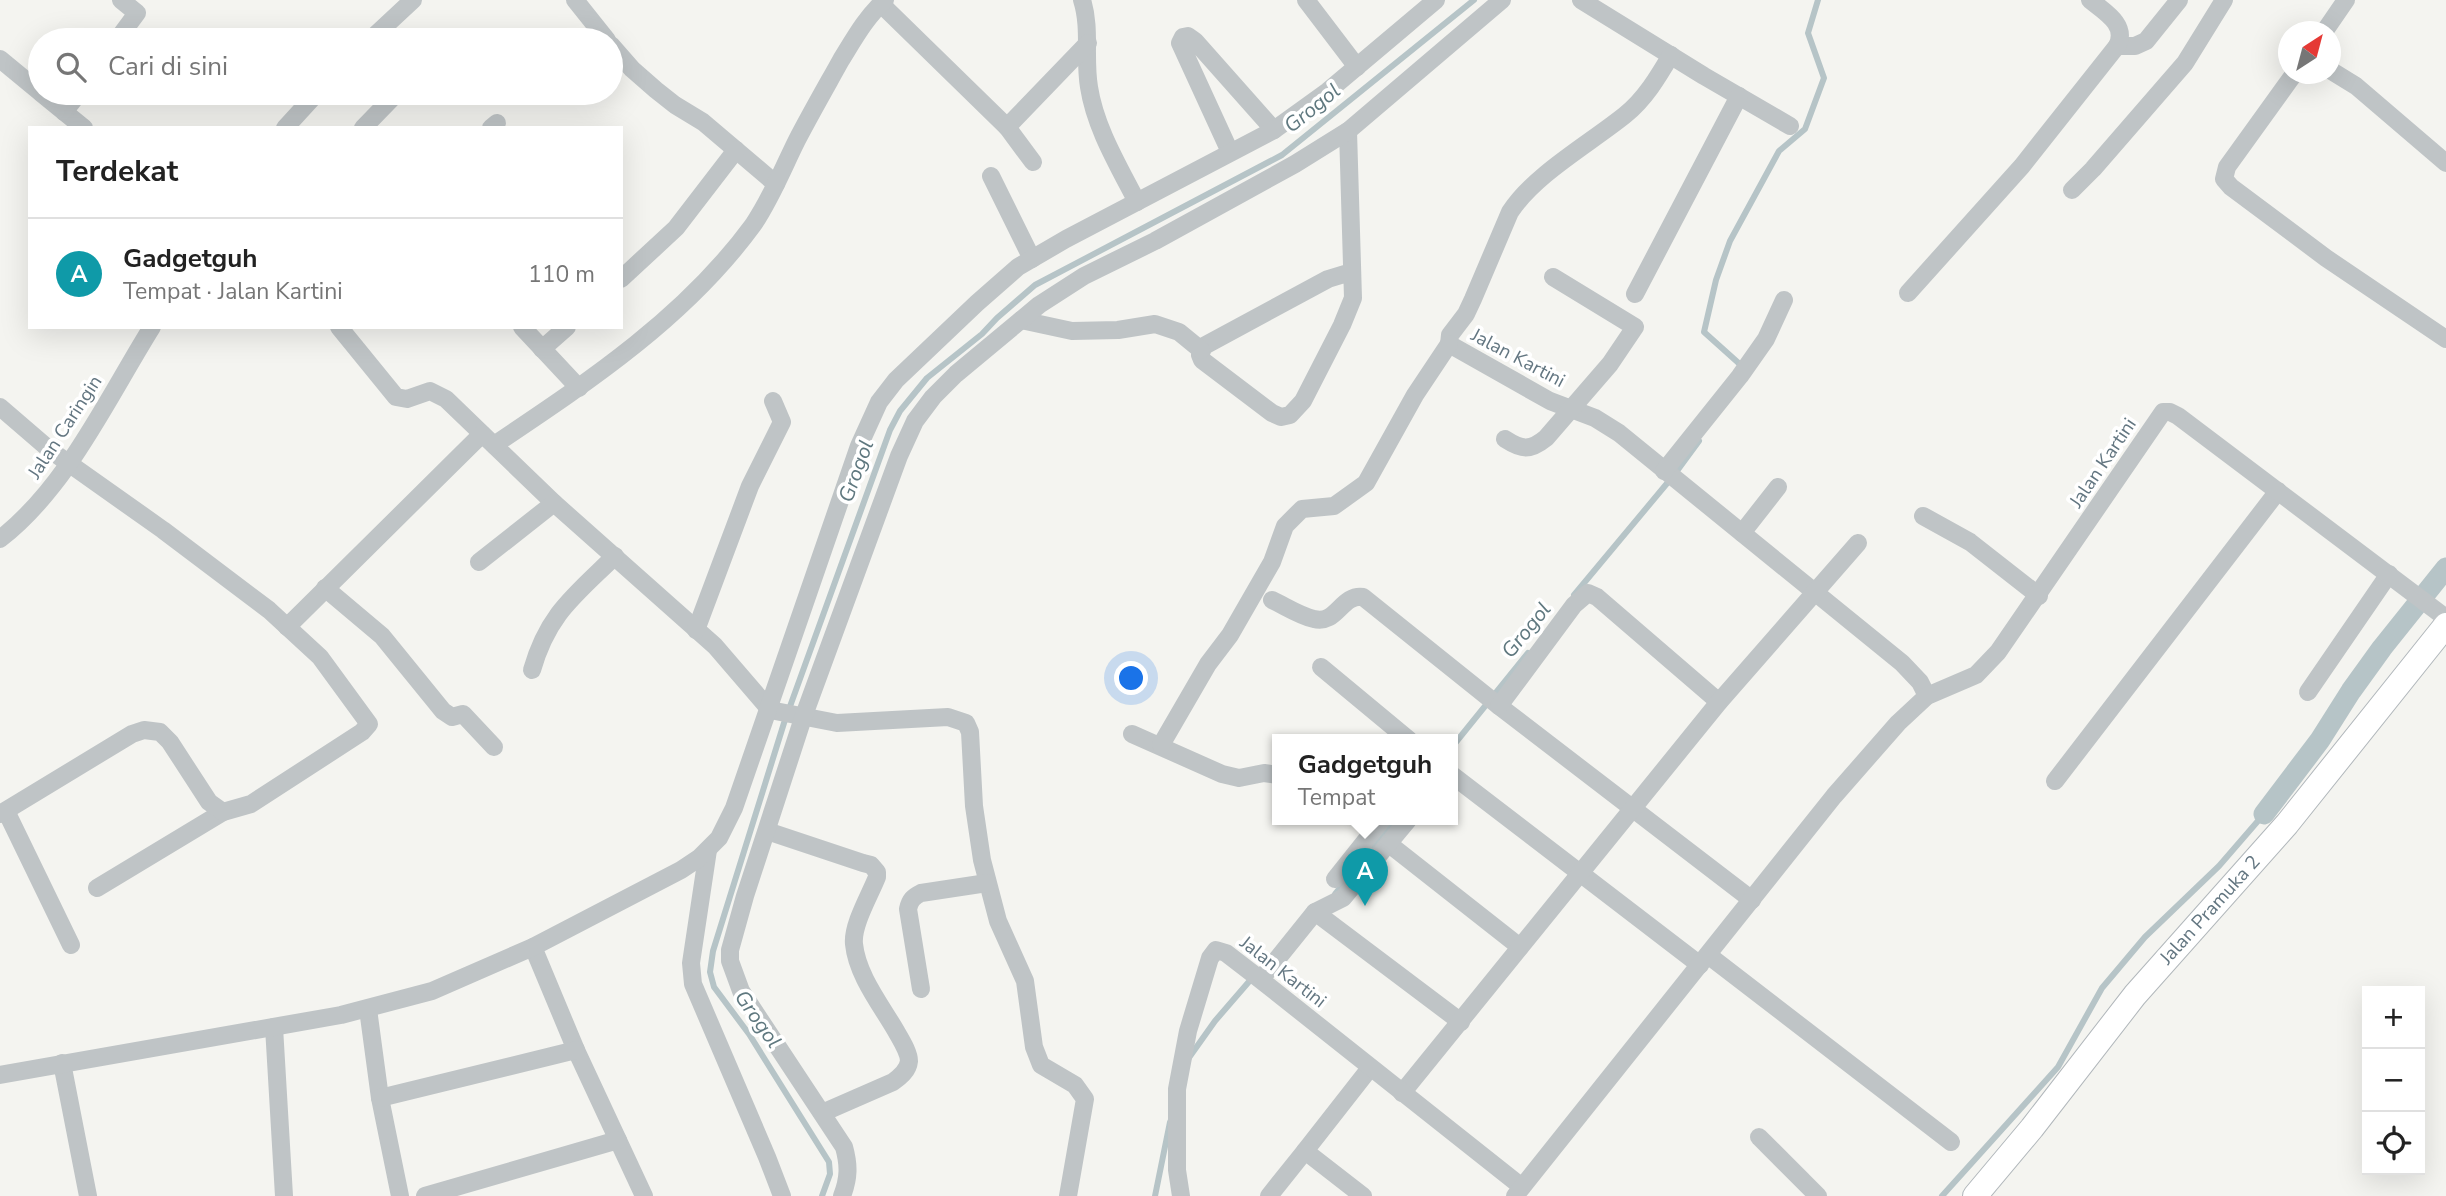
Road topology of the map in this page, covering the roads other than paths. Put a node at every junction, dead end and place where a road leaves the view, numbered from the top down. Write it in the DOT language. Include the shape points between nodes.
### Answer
graph roads {
  1 [pos="121,0"];
  2 [pos="413,0"];
  3 [pos="575,0"];
  4 [pos="1082,0"];
  5 [pos="1306,0"];
  6 [pos="1436,0"];
  7 [pos="1503,0"];
  8 [pos="1581,0"];
  9 [pos="2090,0"];
  10 [pos="2179,0"];
  11 [pos="2224,0"];
  12 [pos="2346,0"];
  13 [pos="883,2"];
  14 [pos="142,6"];
  15 [pos="2332,21"];
  16 [pos="126,28"];
  17 [pos="383,28"];
  18 [pos="597,28"];
  19 [pos="1088,43"];
  20 [pos="2117,46"];
  21 [pos="1671,55"];
  22 [pos="0,59"];
  23 [pos="623,59"];
  24 [pos="1357,67"];
  25 [pos="2341,77"];
  26 [pos="28,82"];
  27 [pos="2287,84"];
  28 [pos="1739,96"];
  29 [pos="56,105"];
  30 [pos="70,105"];
  31 [pos="306,105"];
  32 [pos="385,105"];
  33 [pos="64,112"];
  34 [pos="1790,125"];
  35 [pos="82,126"];
  36 [pos="287,126"];
  37 [pos="365,126"];
  38 [pos="1007,127"];
  39 [pos="1274,130"];
  40 [pos="1348,131"];
  41 [pos="736,150"];
  42 [pos="1230,152"];
  43 [pos="1033,162"];
  44 [pos="2446,163"];
  45 [pos="991,176"];
  46 [pos="776,184"];
  47 [pos="2072,190"];
  48 [pos="1137,202"];
  49 [pos="1031,259"];
  50 [pos="1351,272"];
  51 [pos="623,277"];
  52 [pos="1553,277"];
  53 [pos="1908,293"];
  54 [pos="1635,294"];
  55 [pos="1784,300"];
  56 [pos="1021,320"];
  57 [pos="151,329"];
  58 [pos="341,329"];
  59 [pos="524,329"];
  60 [pos="564,329"];
  61 [pos="2446,339"];
  62 [pos="1449,341"];
  63 [pos="542,349"];
  64 [pos="1201,350"];
  65 [pos="579,388"];
  66 [pos="774,401"];
  67 [pos="0,407"];
  68 [pos="1572,409"];
  69 [pos="1505,439"];
  70 [pos="488,440"];
  71 [pos="68,463"];
  72 [pos="1670,476"];
  73 [pos="1778,487"];
  74 [pos="2278,491"];
  75 [pos="554,503"];
  76 [pos="1923,516"];
  77 [pos="1742,533"];
  78 [pos="0,539"];
  79 [pos="1858,543"];
  80 [pos="615,556"];
  81 [pos="479,562"];
  82 [pos="2389,573"];
  83 [pos="325,588"];
  84 [pos="1815,592"];
  85 [pos="2039,596"];
  86 [pos="1272,600"];
  87 [pos="2445,619"];
  88 [pos="287,627"];
  89 [pos="696,630"];
  90 [pos="1321,667"];
  91 [pos="532,670"];
  92 [pos="2308,692"];
  93 [pos="1927,696"];
  94 [pos="1492,701"];
  95 [pos="1719,702"];
  96 [pos="771,710"];
  97 [pos="801,718"];
  98 [pos="1132,734"];
  99 [pos="1402,734"];
  100 [pos="1161,746"];
  101 [pos="494,747"];
  102 [pos="1272,774"];
  103 [pos="1458,779"];
  104 [pos="2055,781"];
  105 [pos="1634,808"];
  106 [pos="223,812"];
  107 [pos="3,813"];
  108 [pos="1371,825"];
  109 [pos="1404,825"];
  110 [pos="767,831"];
  111 [pos="1389,844"];
  112 [pos="708,850"];
  113 [pos="1582,872"];
  114 [pos="1335,879"];
  115 [pos="987,883"];
  116 [pos="97,888"];
  117 [pos="1752,900"];
  118 [pos="1315,912"];
  119 [pos="71,945"];
  120 [pos="533,947"];
  121 [pos="1520,947"];
  122 [pos="1704,960"];
  123 [pos="1257,976"];
  124 [pos="921,989"];
  125 [pos="368,1009"];
  126 [pos="1461,1022"];
  127 [pos="274,1027"];
  128 [pos="576,1050"];
  129 [pos="62,1063"];
  130 [pos="1370,1068"];
  131 [pos="0,1075"];
  132 [pos="1402,1093"];
  133 [pos="380,1098"];
  134 [pos="822,1113"];
  135 [pos="1759,1137"];
  136 [pos="618,1140"];
  137 [pos="1951,1142"];
  138 [pos="1305,1151"];
  139 [pos="1518,1191"];
  140 [pos="88,1196"];
  141 [pos="284,1196"];
  142 [pos="400,1196"];
  143 [pos="425,1196"];
  144 [pos="644,1196"];
  145 [pos="782,1196"];
  146 [pos="842,1196"];
  147 [pos="1068,1196"];
  148 [pos="1181,1196"];
  149 [pos="1269,1196"];
  150 [pos="1363,1196"];
  151 [pos="1818,1196"];
  152 [pos="1975,1196"];
  1 -- 14 [label="street"];
  2 -- 17 [label="street"];
  3 -- 18 [label="street"];
  4 -- 19 [label="street"];
  5 -- 24 [label="street"];
  6 -- 24 [label="street"];
  7 -- 40 [label="street"];
  8 -- 21 [label="street"];
  9 -- 20 [label="street" via="2118,25"];
  10 -- 20 [label="street" via="2146,41"];
  11 -- 47 [label="street" via="2185,63"];
  12 -- 15 [label="street"];
  13 -- 38 [label="street"];
  13 -- 46 [label="street" via="859,30"];
  14 -- 16 [label="street"];
  19 -- 38 [label="street"];
  19 -- 48 [label="street" via="1088,86 1098,119"];
  20 -- 53 [label="street" via="2007,184"];
  21 -- 28 [label="street"];
  21 -- 62 [label="street" via="1626,115 1520,198"];
  22 -- 26 [label="street"];
  23 -- 41 [label="street" via="674,105"];
  24 -- 39 [label="street"];
  25 -- 44 [label="street"];
  27 -- 61 [label="street" via="2227,167 2224,178 2326,258"];
  28 -- 34 [label="street"];
  28 -- 54 [label="street"];
  29 -- 33 [label="street"];
  30 -- 33 [label="street"];
  31 -- 36 [label="street"];
  32 -- 37 [label="street"];
  33 -- 35 [label="street"];
  38 -- 43 [label="street"];
  39 -- 42 [label="street"];
  39 -- 42 [label="street" via="1195,41 1183,37 1180,43"];
  40 -- 50 [label="street"];
  40 -- 56 [label="street" via="1155,241 1084,276"];
  41 -- 46 [label="street"];
  41 -- 51 [label="street" via="676,228"];
  42 -- 48 [label="street"];
  45 -- 49 [label="street"];
  46 -- 65 [label="street" via="753,224 691,295 663,323"];
  48 -- 49 [label="street"];
  49 -- 96 [label="street" via="910,365 879,402 834,514"];
  50 -- 64 [label="street" via="1328,279"];
  50 -- 64 [label="street" via="1353,298 1346,318 1310,389 1290,415 1272,413 1202,360"];
  52 -- 68 [label="street" via="1635,327"];
  55 -- 72 [label="street" via="1766,339"];
  56 -- 64 [label="street" via="1072,331 1155,324 1179,332"];
  56 -- 97 [label="street" via="950,380 915,421"];
  57 -- 71 [label="street, Jalan Caringin"];
  58 -- 70 [label="street" via="396,397 430,391 440,394"];
  59 -- 63 [label="street"];
  60 -- 63 [label="street"];
  62 -- 68 [label="street, Jalan Kartini" via="1550,401"];
  62 -- 100 [label="street" via="1366,483 1334,506 1302,509 1285,526 1272,562"];
  63 -- 65 [label="street"];
  65 -- 70 [label="street"];
  66 -- 89 [label="street" via="782,422 750,486"];
  67 -- 71 [label="street"];
  68 -- 69 [label="street, Jalan Kartini" via="1535,447 1526,449"];
  68 -- 72 [label="street, Jalan Kartini" via="1605,424"];
  70 -- 75 [label="street"];
  70 -- 83 [label="street"];
  71 -- 78 [label="street, Jalan Caringin" via="36,508"];
  71 -- 88 [label="street" via="245,591"];
  72 -- 77 [label="street, Jalan Kartini"];
  73 -- 77 [label="street"];
  74 -- 82 [label="street, Jalan Kartini"];
  74 -- 85 [label="street, Jalan Kartini" via="2178,416 2163,412"];
  74 -- 104 [label="street"];
  75 -- 80 [label="street"];
  75 -- 81 [label="street"];
  76 -- 85 [label="street" via="1970,542"];
  77 -- 84 [label="street, Jalan Kartini"];
  79 -- 84 [label="street"];
  80 -- 89 [label="street"];
  80 -- 91 [label="street" via="548,626"];
  82 -- 87 [label="street, Jalan Kartini"];
  82 -- 92 [label="street"];
  83 -- 88 [label="street"];
  83 -- 101 [label="street" via="382,636 443,711 452,717 463,714"];
  84 -- 93 [label="street, Jalan Kartini" via="1902,663"];
  84 -- 95 [label="street"];
  85 -- 93 [label="street, Jalan Kartini" via="1976,675"];
  86 -- 94 [label="street" via="1324,620 1347,600 1363,597"];
  87 -- 152 [label="main road, Jalan Pramuka 2" via="2287,824 2134,995"];
  88 -- 106 [label="street" via="346,689 368,727 251,804"];
  89 -- 96 [label="street"];
  90 -- 99 [label="street"];
  93 -- 117 [label="street, Jalan Kartini" via="1834,796"];
  94 -- 95 [label="street" via="1588,593"];
  94 -- 105 [label="street"];
  95 -- 105 [label="street"];
  96 -- 97 [label="street"];
  96 -- 112 [label="street" via="734,808"];
  97 -- 110 [label="street"];
  97 -- 115 [label="street" via="857,723 948,717 966,723"];
  98 -- 100 [label="street"];
  100 -- 102 [label="street" via="1232,777"];
  103 -- 113 [label="street"];
  105 -- 113 [label="street"];
  105 -- 117 [label="street"];
  106 -- 107 [label="street" via="209,802 170,741 150,729 132,734"];
  106 -- 116 [label="street"];
  107 -- 119 [label="street"];
  108 -- 114 [label="street"];
  109 -- 111 [label="street"];
  110 -- 134 [label="street" via="733,936 730,961 741,991"];
  110 -- 134 [label="street" via="871,865 877,872 853,941 857,960 902,1041 908,1063 893,1082"];
  111 -- 118 [label="street" via="1343,898"];
  111 -- 121 [label="street"];
  112 -- 120 [label="street" via="657,884"];
  112 -- 145 [label="street" via="691,962 693,984"];
  113 -- 121 [label="street"];
  113 -- 122 [label="street"];
  115 -- 124 [label="street" via="913,898 908,909"];
  115 -- 147 [label="street" via="1025,981 1037,1056 1047,1070 1075,1085 1085,1099"];
  117 -- 122 [label="street, Jalan Kartini"];
  118 -- 123 [label="street"];
  118 -- 126 [label="street"];
  120 -- 125 [label="street" via="432,990"];
  120 -- 128 [label="street"];
  121 -- 126 [label="street"];
  122 -- 137 [label="street"];
  122 -- 139 [label="street, Jalan Kartini"];
  123 -- 130 [label="street, Jalan Kartini"];
  123 -- 148 [label="street, Jalan Kartini" via="1226,953 1213,953 1188,1031 1177,1089"];
  125 -- 127 [label="street"];
  125 -- 133 [label="street"];
  126 -- 132 [label="street"];
  127 -- 129 [label="street"];
  127 -- 141 [label="street"];
  128 -- 133 [label="street"];
  128 -- 136 [label="street"];
  129 -- 131 [label="street"];
  129 -- 140 [label="street"];
  130 -- 132 [label="street, Jalan Kartini"];
  130 -- 138 [label="street"];
  132 -- 139 [label="street, Jalan Kartini"];
  133 -- 142 [label="street"];
  134 -- 146 [label="street" via="848,1162"];
  135 -- 151 [label="street"];
  136 -- 143 [label="street"];
  136 -- 144 [label="street"];
  138 -- 149 [label="street"];
  138 -- 150 [label="street"];
}
